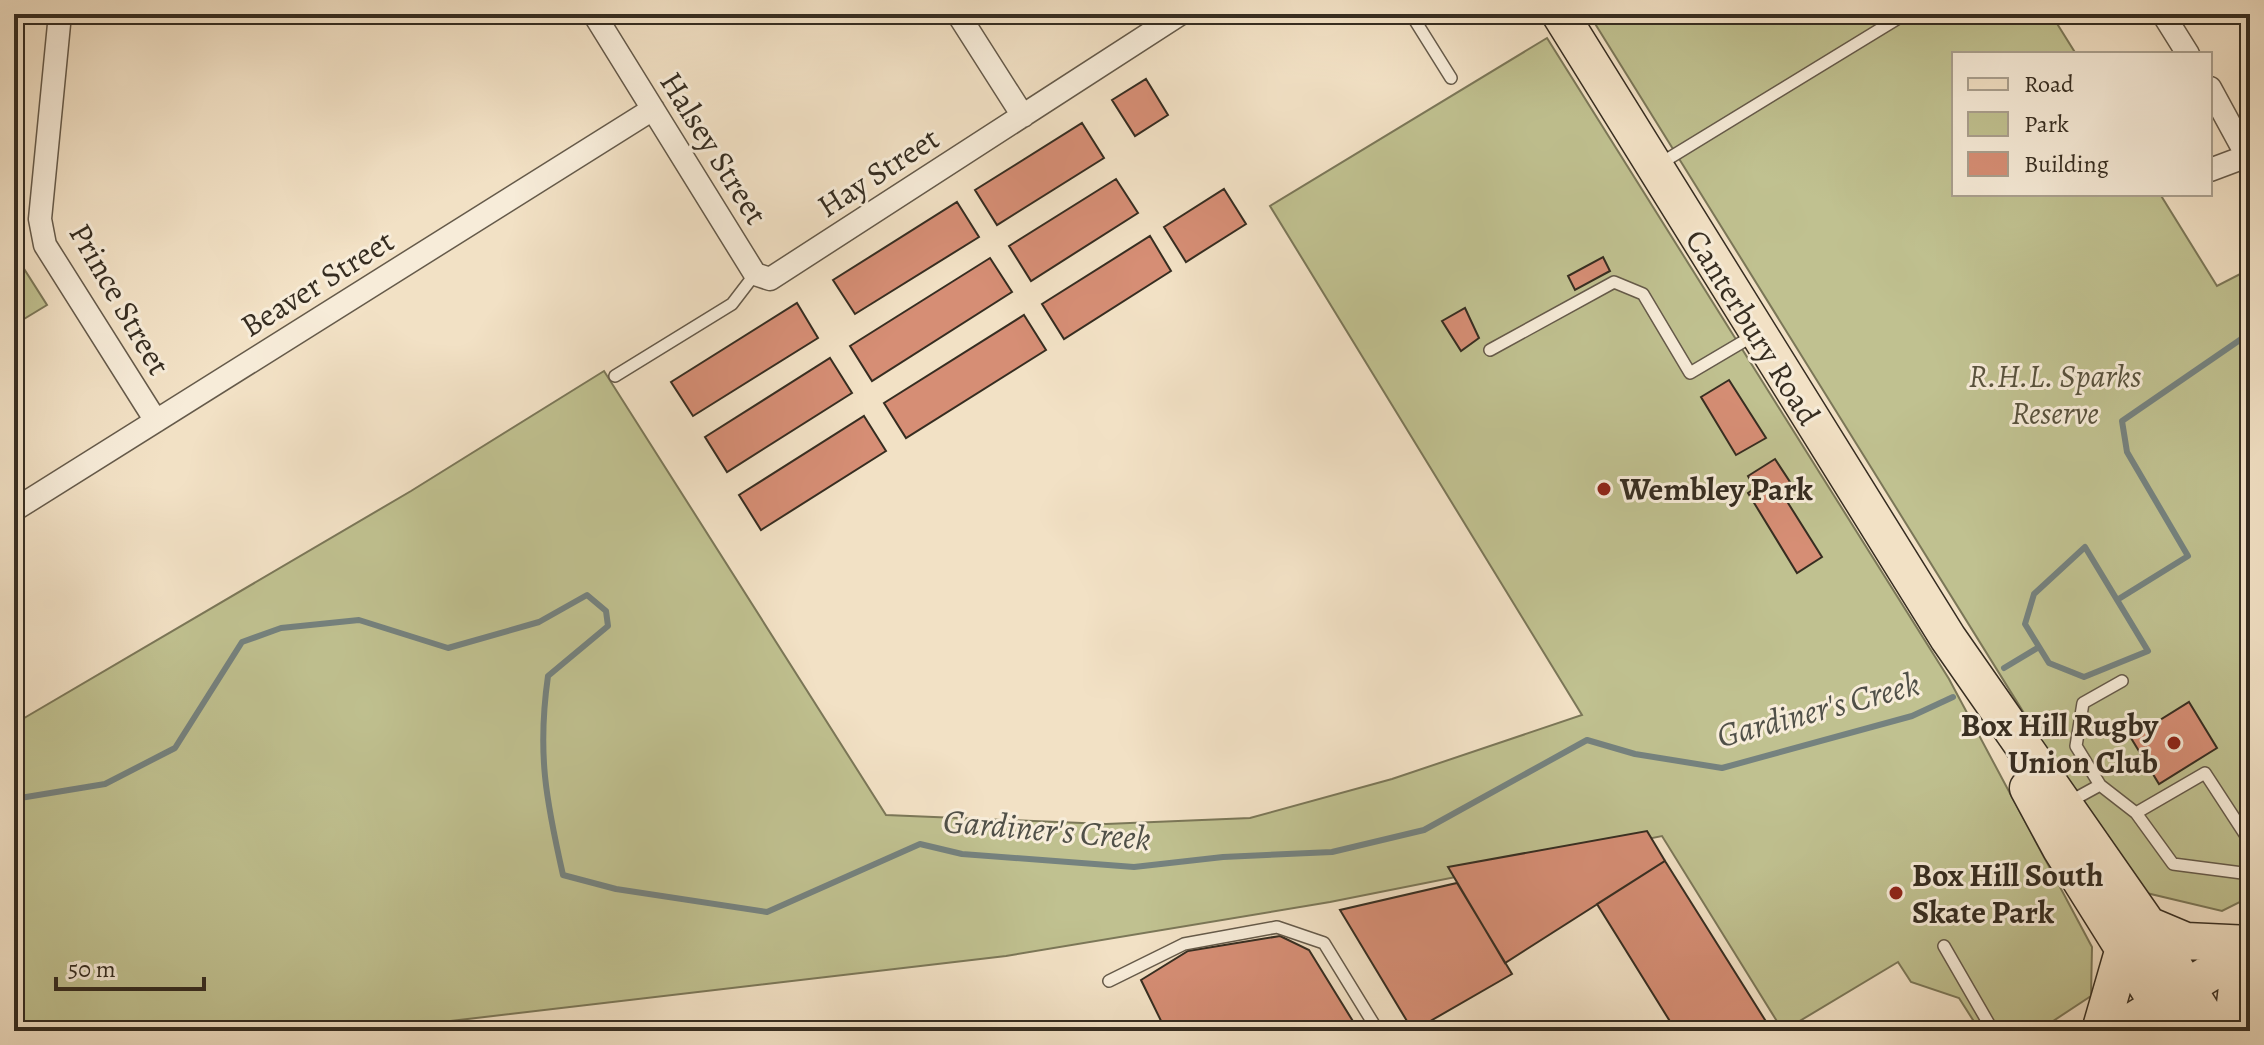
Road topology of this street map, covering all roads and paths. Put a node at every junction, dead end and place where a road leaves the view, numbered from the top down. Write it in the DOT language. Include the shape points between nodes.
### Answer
graph roads {
  1 [pos="60,14"];
  2 [pos="594,14"];
  3 [pos="958,14"];
  4 [pos="1180,14"];
  5 [pos="1411,14"];
  6 [pos="1560,14"];
  7 [pos="1905,14"];
  8 [pos="2163,14"];
  9 [pos="2187,52"];
  10 [pos="1451,78"];
  11 [pos="2212,92"];
  12 [pos="653,109"];
  13 [pos="1023,116"];
  14 [pos="2248,155"];
  15 [pos="1654,168"];
  16 [pos="2212,169"];
  17 [pos="755,274"];
  18 [pos="1756,334"];
  19 [pos="1490,350"];
  20 [pos="615,376"];
  21 [pos="156,421"];
  22 [pos="14,510"];
  23 [pos="1948,638"];
  24 [pos="2122,681"];
  25 [pos="2100,785"];
  26 [pos="2064,805"];
  27 [pos="2136,813"];
  28 [pos="2250,842"];
  29 [pos="2250,874"];
  30 [pos="2136,936"];
  31 [pos="1944,946"];
  32 [pos="2250,946"];
  33 [pos="2250,957"];
  34 [pos="1109,981"];
  35 [pos="2174,1008"];
  36 [pos="1378,1031"];
  37 [pos="1993,1031"];
  38 [pos="2100,1031"];
  39 [pos="2117,1031"];
  40 [pos="2214,1031"];
  41 [pos="2232,1031"];
  1 -- 21 [label="street, Prince Street" via="40,219 45,245"];
  2 -- 12 [label="street, Halsey Street"];
  3 -- 13 [label="street"];
  4 -- 13 [label="street, Hay Street"];
  5 -- 10 [label="lane"];
  6 -- 15 [label="main road, Canterbury Road"];
  7 -- 15 [label="lane"];
  8 -- 9 [label="street"];
  11 -- 14 [label="street"];
  12 -- 17 [label="street, Halsey Street"];
  12 -- 21 [label="street, Beaver Street"];
  13 -- 17 [label="street, Hay Street" via="770,279"];
  14 -- 16 [label="street"];
  15 -- 18 [label="main road, Canterbury Road"];
  17 -- 20 [label="lane" via="732,304"];
  18 -- 19 [label="lane" via="1690,373 1643,294 1614,282"];
  18 -- 23 [label="main road, Canterbury Road"];
  21 -- 22 [label="street, Beaver Street"];
  23 -- 26 [label="main road, Canterbury Road"];
  23 -- 30 [label="main road, Canterbury Road" via="2061,849"];
  24 -- 25 [label="lane" via="2083,703 2076,746"];
  25 -- 26 [label="lane"];
  25 -- 27 [label="lane"];
  26 -- 30 [label="main road, Canterbury Road"];
  27 -- 28 [label="lane" via="2205,773"];
  27 -- 29 [label="lane" via="2173,864"];
  30 -- 32 [label="main road"];
  30 -- 35 [label="main road, Canterbury Road"];
  30 -- 38 [label="main road"];
  31 -- 37 [label="lane"];
  32 -- 35 [label="main road"];
  33 -- 41 [label="main road" via="2237,986"];
  34 -- 36 [label="lane" via="1184,944 1277,927 1324,943"];
  35 -- 39 [label="main road"];
  35 -- 40 [label="main road, Canterbury Road"];
}
